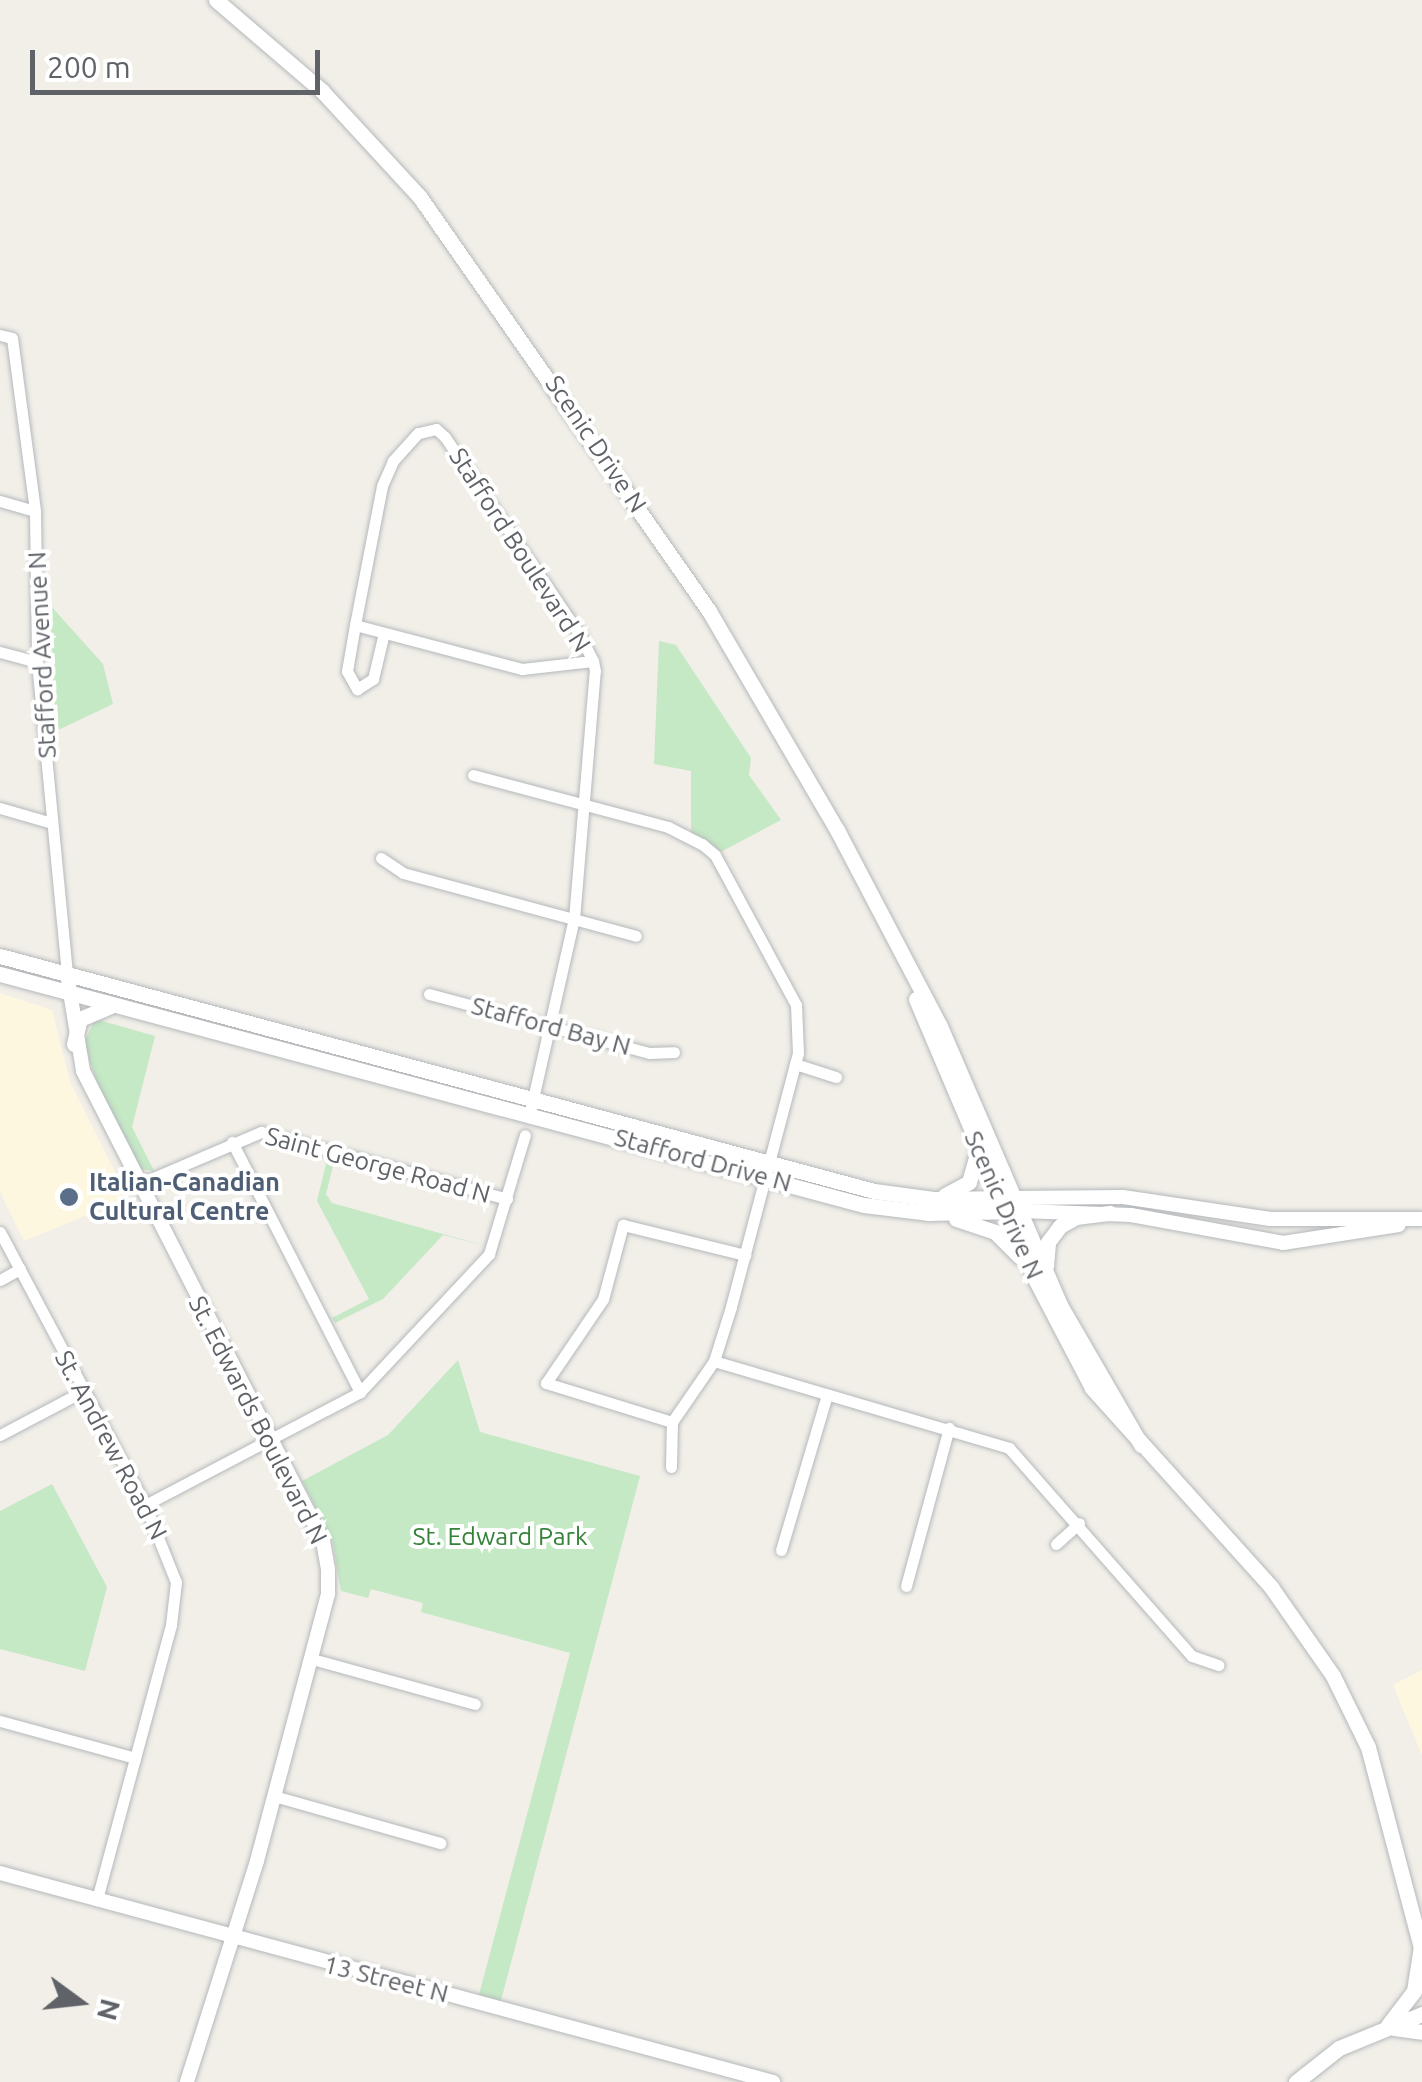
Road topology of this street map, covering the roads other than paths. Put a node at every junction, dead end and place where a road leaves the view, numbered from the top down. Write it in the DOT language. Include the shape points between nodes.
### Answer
graph roads {
  1 [pos="216,0"];
  2 [pos="6,336"];
  3 [pos="0,501"];
  4 [pos="35,510"];
  5 [pos="355,625"];
  6 [pos="384,633"];
  7 [pos="0,652"];
  8 [pos="592,661"];
  9 [pos="37,662"];
  10 [pos="473,775"];
  11 [pos="585,805"];
  12 [pos="0,808"];
  13 [pos="52,823"];
  14 [pos="381,858"];
  15 [pos="574,918"];
  16 [pos="636,936"];
  17 [pos="897,948"];
  18 [pos="0,956"];
  19 [pos="0,974"];
  20 [pos="66,974"];
  21 [pos="68,991"];
  22 [pos="429,994"];
  23 [pos="117,1005"];
  24 [pos="553,1027"];
  25 [pos="74,1044"];
  26 [pos="674,1052"];
  27 [pos="795,1064"];
  28 [pos="836,1078"];
  29 [pos="532,1105"];
  30 [pos="525,1136"];
  31 [pos="974,1137"];
  32 [pos="232,1142"];
  33 [pos="768,1160"];
  34 [pos="766,1177"];
  35 [pos="139,1184"];
  36 [pos="507,1199"];
  37 [pos="1010,1205"];
  38 [pos="930,1206"];
  39 [pos="1110,1213"];
  40 [pos="1420,1219"];
  41 [pos="0,1232"];
  42 [pos="745,1255"];
  43 [pos="20,1269"];
  44 [pos="1040,1275"];
  45 [pos="0,1280"];
  46 [pos="714,1360"];
  47 [pos="83,1392"];
  48 [pos="360,1392"];
  49 [pos="826,1395"];
  50 [pos="672,1422"];
  51 [pos="949,1428"];
  52 [pos="0,1435"];
  53 [pos="270,1441"];
  54 [pos="671,1467"];
  55 [pos="145,1504"];
  56 [pos="1079,1523"];
  57 [pos="1056,1544"];
  58 [pos="781,1550"];
  59 [pos="906,1586"];
  60 [pos="312,1659"];
  61 [pos="1218,1665"];
  62 [pos="475,1704"];
  63 [pos="0,1721"];
  64 [pos="135,1758"];
  65 [pos="274,1796"];
  66 [pos="440,1843"];
  67 [pos="0,1873"];
  68 [pos="97,1900"];
  69 [pos="232,1940"];
  70 [pos="1422,1948"];
  71 [pos="1422,2014"];
  72 [pos="1385,2028"];
  73 [pos="1422,2032"];
  74 [pos="187,2082"];
  75 [pos="773,2082"];
  76 [pos="1296,2082"];
  1 -- 17 [label="main road, Scenic Drive N" via="351,121 485,283 709,610"];
  2 -- 4 [label="street, Stafford Avenue N"];
  3 -- 4 [label="street"];
  4 -- 9 [label="street, Stafford Avenue N"];
  5 -- 6 [label="street, Stafford Boulevard N"];
  5 -- 6 [label="street, Stafford Boulevard N" via="347,671 357,689 373,678"];
  5 -- 8 [label="street, Stafford Boulevard N" via="386,474 418,434 436,430"];
  6 -- 8 [label="street, Stafford Boulevard N" via="522,669"];
  7 -- 9 [label="street"];
  8 -- 11 [label="street, Stafford Boulevard N" via="596,693"];
  9 -- 13 [label="street, Stafford Avenue N"];
  10 -- 11 [label="street"];
  11 -- 15 [label="street, Stafford Boulevard N"];
  11 -- 27 [label="street" via="680,832 716,855 792,992 799,1024"];
  12 -- 13 [label="street"];
  13 -- 20 [label="street, Stafford Avenue N"];
  14 -- 15 [label="street" via="403,873"];
  15 -- 16 [label="street"];
  15 -- 24 [label="street, Stafford Boulevard N"];
  17 -- 31 [label="main road, Scenic Drive N"];
  17 -- 37 [label="main road, Scenic Drive N" via="940,1026"];
  18 -- 20 [label="main road, Stafford Drive N"];
  19 -- 21 [label="main road, Stafford Drive N"];
  20 -- 21 [label="street, St. Edwards Boulevard N"];
  20 -- 29 [label="main road, Stafford Drive N"];
  21 -- 23 [label="main road, Stafford Drive N"];
  21 -- 25 [label="street, St. Edwards Boulevard N"];
  22 -- 24 [label="street, Stafford Bay N"];
  23 -- 25 [label="main road" via="88,1011"];
  23 -- 29 [label="main road, Stafford Drive N"];
  24 -- 26 [label="street, Stafford Bay N" via="649,1053"];
  24 -- 29 [label="street, Stafford Boulevard N"];
  25 -- 35 [label="street, St. Edwards Boulevard N"];
  27 -- 28 [label="street"];
  27 -- 33 [label="street"];
  29 -- 33 [label="main road, Stafford Drive N"];
  29 -- 34 [label="main road, Stafford Drive N"];
  30 -- 36 [label="street"];
  31 -- 37 [label="main road, Scenic Drive N"];
  31 -- 38 [label="main road" via="980,1158 971,1178"];
  32 -- 35 [label="street, Saint George Road N"];
  32 -- 36 [label="street, Saint George Road N" via="261,1132"];
  32 -- 48 [label="street"];
  33 -- 34 [label="street"];
  33 -- 38 [label="main road, Stafford Drive N"];
  34 -- 38 [label="main road, Stafford Drive N" via="864,1205"];
  34 -- 42 [label="street"];
  35 -- 53 [label="street, St. Edwards Boulevard N"];
  36 -- 48 [label="street" via="490,1254"];
  37 -- 38 [label="main road, Stafford Drive N"];
  37 -- 39 [label="street, Stafford Drive N"];
  37 -- 40 [label="street, Stafford Drive N" via="1124,1197 1270,1220"];
  37 -- 44 [label="main road, Scenic Drive N"];
  38 -- 44 [label="main road" via="995,1232"];
  39 -- 40 [label="street, Stafford Drive N" via="1283,1242 1362,1235"];
  39 -- 44 [label="main road" via="1060,1226"];
  41 -- 43 [label="street, St. Andrew Road N"];
  42 -- 46 [label="street"];
  42 -- 50 [label="street" via="623,1225 603,1299 546,1384"];
  43 -- 45 [label="street"];
  43 -- 47 [label="street, St. Andrew Road N"];
  44 -- 70 [label="main road, Scenic Drive N" via="1092,1388 1301,1626 1368,1746"];
  46 -- 49 [label="street"];
  46 -- 50 [label="street"];
  47 -- 52 [label="street"];
  47 -- 55 [label="street, St. Andrew Road N"];
  48 -- 53 [label="street"];
  49 -- 51 [label="street"];
  49 -- 58 [label="street"];
  50 -- 54 [label="street"];
  51 -- 56 [label="street" via="1009,1448"];
  51 -- 59 [label="street"];
  53 -- 55 [label="street"];
  53 -- 60 [label="street, St. Edwards Boulevard N" via="323,1541 328,1594"];
  55 -- 64 [label="street, St. Andrew Road N" via="171,1562 175,1605"];
  56 -- 57 [label="street"];
  56 -- 61 [label="street" via="1192,1656"];
  60 -- 62 [label="street"];
  60 -- 65 [label="street, St. Edwards Boulevard N"];
  63 -- 64 [label="street"];
  64 -- 68 [label="street, St. Andrew Road N"];
  65 -- 66 [label="street"];
  65 -- 69 [label="street, St. Edwards Boulevard N"];
  67 -- 68 [label="street, 13 Street N"];
  68 -- 69 [label="street, 13 Street N"];
  69 -- 74 [label="street, St. Edwards Boulevard N"];
  69 -- 75 [label="street, 13 Street N"];
  70 -- 72 [label="main road" via="1414,1991"];
  71 -- 72 [label="main road"];
  72 -- 73 [label="main road"];
  72 -- 76 [label="main road" via="1322,2057"];
}
